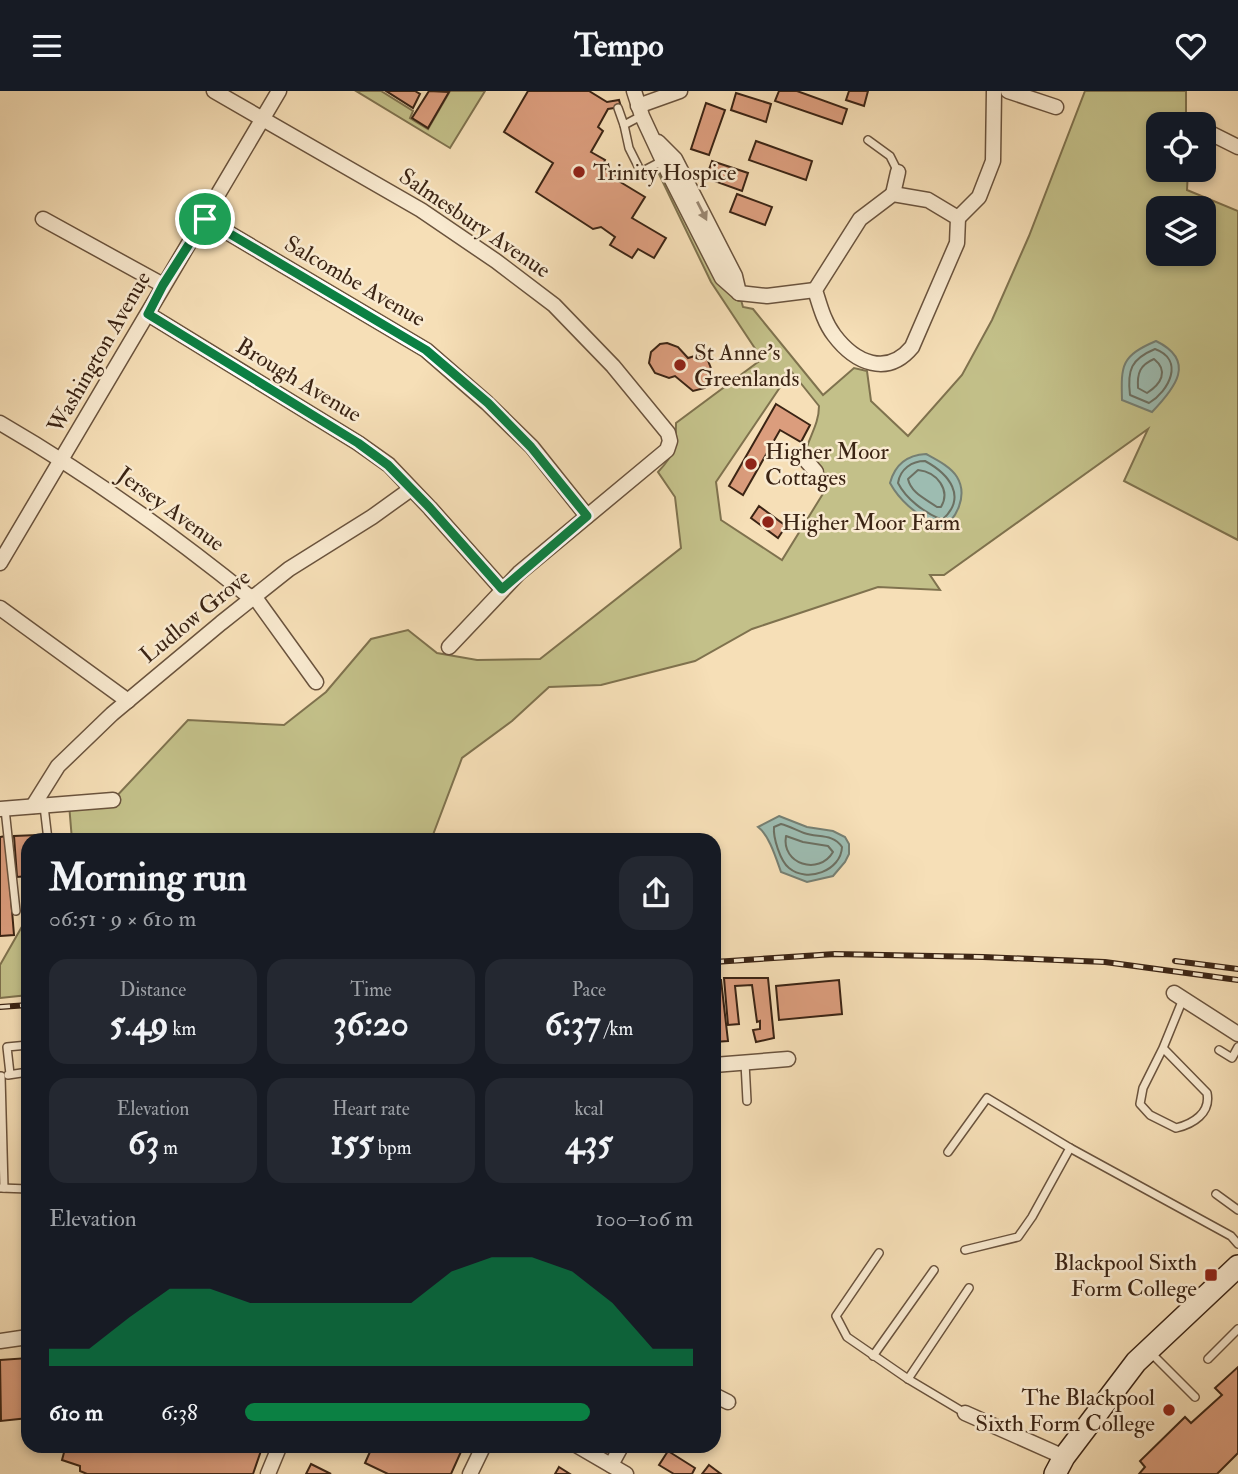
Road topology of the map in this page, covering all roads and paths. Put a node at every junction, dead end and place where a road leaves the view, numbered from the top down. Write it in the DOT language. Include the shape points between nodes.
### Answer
graph roads {
  1 [pos="214,91"];
  2 [pos="279,91"];
  3 [pos="634,91"];
  4 [pos="680,91"];
  5 [pos="994,91"];
  6 [pos="1008,91"];
  7 [pos="1056,107"];
  8 [pos="618,108"];
  9 [pos="640,111"];
  10 [pos="262,120"];
  11 [pos="624,125"];
  12 [pos="1216,136"];
  13 [pos="868,140"];
  14 [pos="1238,146"];
  15 [pos="667,158"];
  16 [pos="898,172"];
  17 [pos="893,194"];
  18 [pos="958,218"];
  19 [pos="43,219"];
  20 [pos="205,219"];
  21 [pos="163,285"];
  22 [pos="815,290"];
  23 [pos="148,314"];
  24 [pos="0,423"];
  25 [pos="804,458"];
  26 [pos="63,459"];
  27 [pos="816,473"];
  28 [pos="411,489"];
  29 [pos="587,516"];
  30 [pos="0,562"];
  31 [pos="502,589"];
  32 [pos="252,597"];
  33 [pos="0,608"];
  34 [pos="449,647"];
  35 [pos="316,682"];
  36 [pos="128,701"];
  37 [pos="113,800"];
  38 [pos="38,806"];
  39 [pos="3,809"];
  40 [pos="46,833"];
  41 [pos="16,911"];
  42 [pos="1178,996"];
  43 [pos="1238,1034"];
  44 [pos="4,1045"];
  45 [pos="1163,1048"];
  46 [pos="1238,1048"];
  47 [pos="1219,1049"];
  48 [pos="788,1059"];
  49 [pos="745,1063"];
  50 [pos="721,1065"];
  51 [pos="4,1075"];
  52 [pos="747,1101"];
  53 [pos="1069,1148"];
  54 [pos="948,1152"];
  55 [pos="2,1188"];
  56 [pos="21,1189"];
  57 [pos="1216,1194"];
  58 [pos="1238,1210"];
  59 [pos="1238,1244"];
  60 [pos="965,1250"];
  61 [pos="879,1254"];
  62 [pos="1238,1266"];
  63 [pos="934,1270"];
  64 [pos="969,1288"];
  65 [pos="1238,1329"];
  66 [pos="21,1338"];
  67 [pos="0,1341"];
  68 [pos="1149,1350"];
  69 [pos="873,1356"];
  70 [pos="1208,1359"];
  71 [pos="908,1379"];
  72 [pos="1195,1397"];
  73 [pos="721,1398"];
  74 [pos="728,1402"];
  75 [pos="965,1413"];
  76 [pos="277,1453"];
  77 [pos="480,1453"];
  78 [pos="590,1453"];
  79 [pos="618,1453"];
  80 [pos="611,1465"];
  81 [pos="1059,1466"];
  82 [pos="268,1474"];
  83 [pos="470,1474"];
  84 [pos="626,1474"];
  1 -- 10 [label="street, Salmesbury Avenue"];
  2 -- 10 [label="street, Washington Avenue"];
  3 -- 9 [label="street"];
  4 -- 9 [label="street"];
  5 -- 18 [label="street" via="993,161 979,197"];
  6 -- 7 [label="street"];
  8 -- 11 [label="lane"];
  9 -- 11 [label="lane"];
  9 -- 15 [label="street"];
  10 -- 20 [label="street, Washington Avenue"];
  10 -- 29 [label="street, Salmesbury Avenue" via="421,210 554,305 668,433 667,450"];
  11 -- 15 [label="lane" via="641,172"];
  12 -- 14 [label="street"];
  13 -- 16 [label="lane" via="890,156"];
  15 -- 22 [label="street" via="722,278 739,293 767,296"];
  16 -- 17 [label="street"];
  17 -- 18 [label="street" via="928,200"];
  17 -- 22 [label="street" via="860,219"];
  18 -- 22 [label="street" via="954,252 912,347 903,357 878,364 853,354 835,336"];
  19 -- 21 [label="street"];
  20 -- 21 [label="street, Washington Avenue"];
  20 -- 29 [label="street, Salcombe Avenue" via="426,350 531,447"];
  21 -- 23 [label="street, Washington Avenue"];
  23 -- 26 [label="street, Washington Avenue"];
  23 -- 28 [label="street, Brough Avenue" via="358,443"];
  24 -- 26 [label="street, Jersey Avenue"];
  25 -- 27 [label="street"];
  26 -- 30 [label="street, Washington Avenue"];
  26 -- 32 [label="street, Jersey Avenue"];
  28 -- 31 [label="street, Brough Avenue"];
  28 -- 32 [label="street, Ludlow Grove"];
  29 -- 31 [label="street"];
  31 -- 34 [label="street"];
  32 -- 35 [label="street, Jersey Avenue"];
  32 -- 36 [label="street, Ludlow Grove"];
  33 -- 36 [label="street"];
  36 -- 38 [label="street, Ludlow Grove" via="58,766"];
  37 -- 38 [label="street"];
  38 -- 39 [label="street"];
  38 -- 40 [label="lane"];
  39 -- 41 [label="lane"];
  42 -- 43 [label="street"];
  42 -- 45 [label="lane"];
  44 -- 51 [label="lane"];
  45 -- 45 [label="lane" via="1209,1101 1197,1119 1176,1128 1140,1104"];
  46 -- 47 [label="lane" via="1232,1058"];
  48 -- 49 [label="street"];
  49 -- 50 [label="street"];
  49 -- 52 [label="lane"];
  51 -- 55 [label="lane"];
  53 -- 54 [label="lane" via="987,1098"];
  53 -- 59 [label="lane"];
  53 -- 60 [label="lane" via="1018,1237"];
  55 -- 56 [label="lane"];
  57 -- 58 [label="lane"];
  61 -- 69 [label="lane" via="836,1316 847,1337"];
  62 -- 68 [label="main road"];
  63 -- 69 [label="lane"];
  64 -- 71 [label="lane"];
  65 -- 70 [label="lane"];
  66 -- 67 [label="street"];
  68 -- 72 [label="lane"];
  68 -- 81 [label="main road"];
  69 -- 71 [label="lane"];
  71 -- 75 [label="lane"];
  73 -- 74 [label="street"];
  75 -- 81 [label="street"];
  76 -- 82 [label="street"];
  77 -- 83 [label="street"];
  78 -- 80 [label="street"];
  79 -- 80 [label="street"];
  80 -- 84 [label="street"];
}
